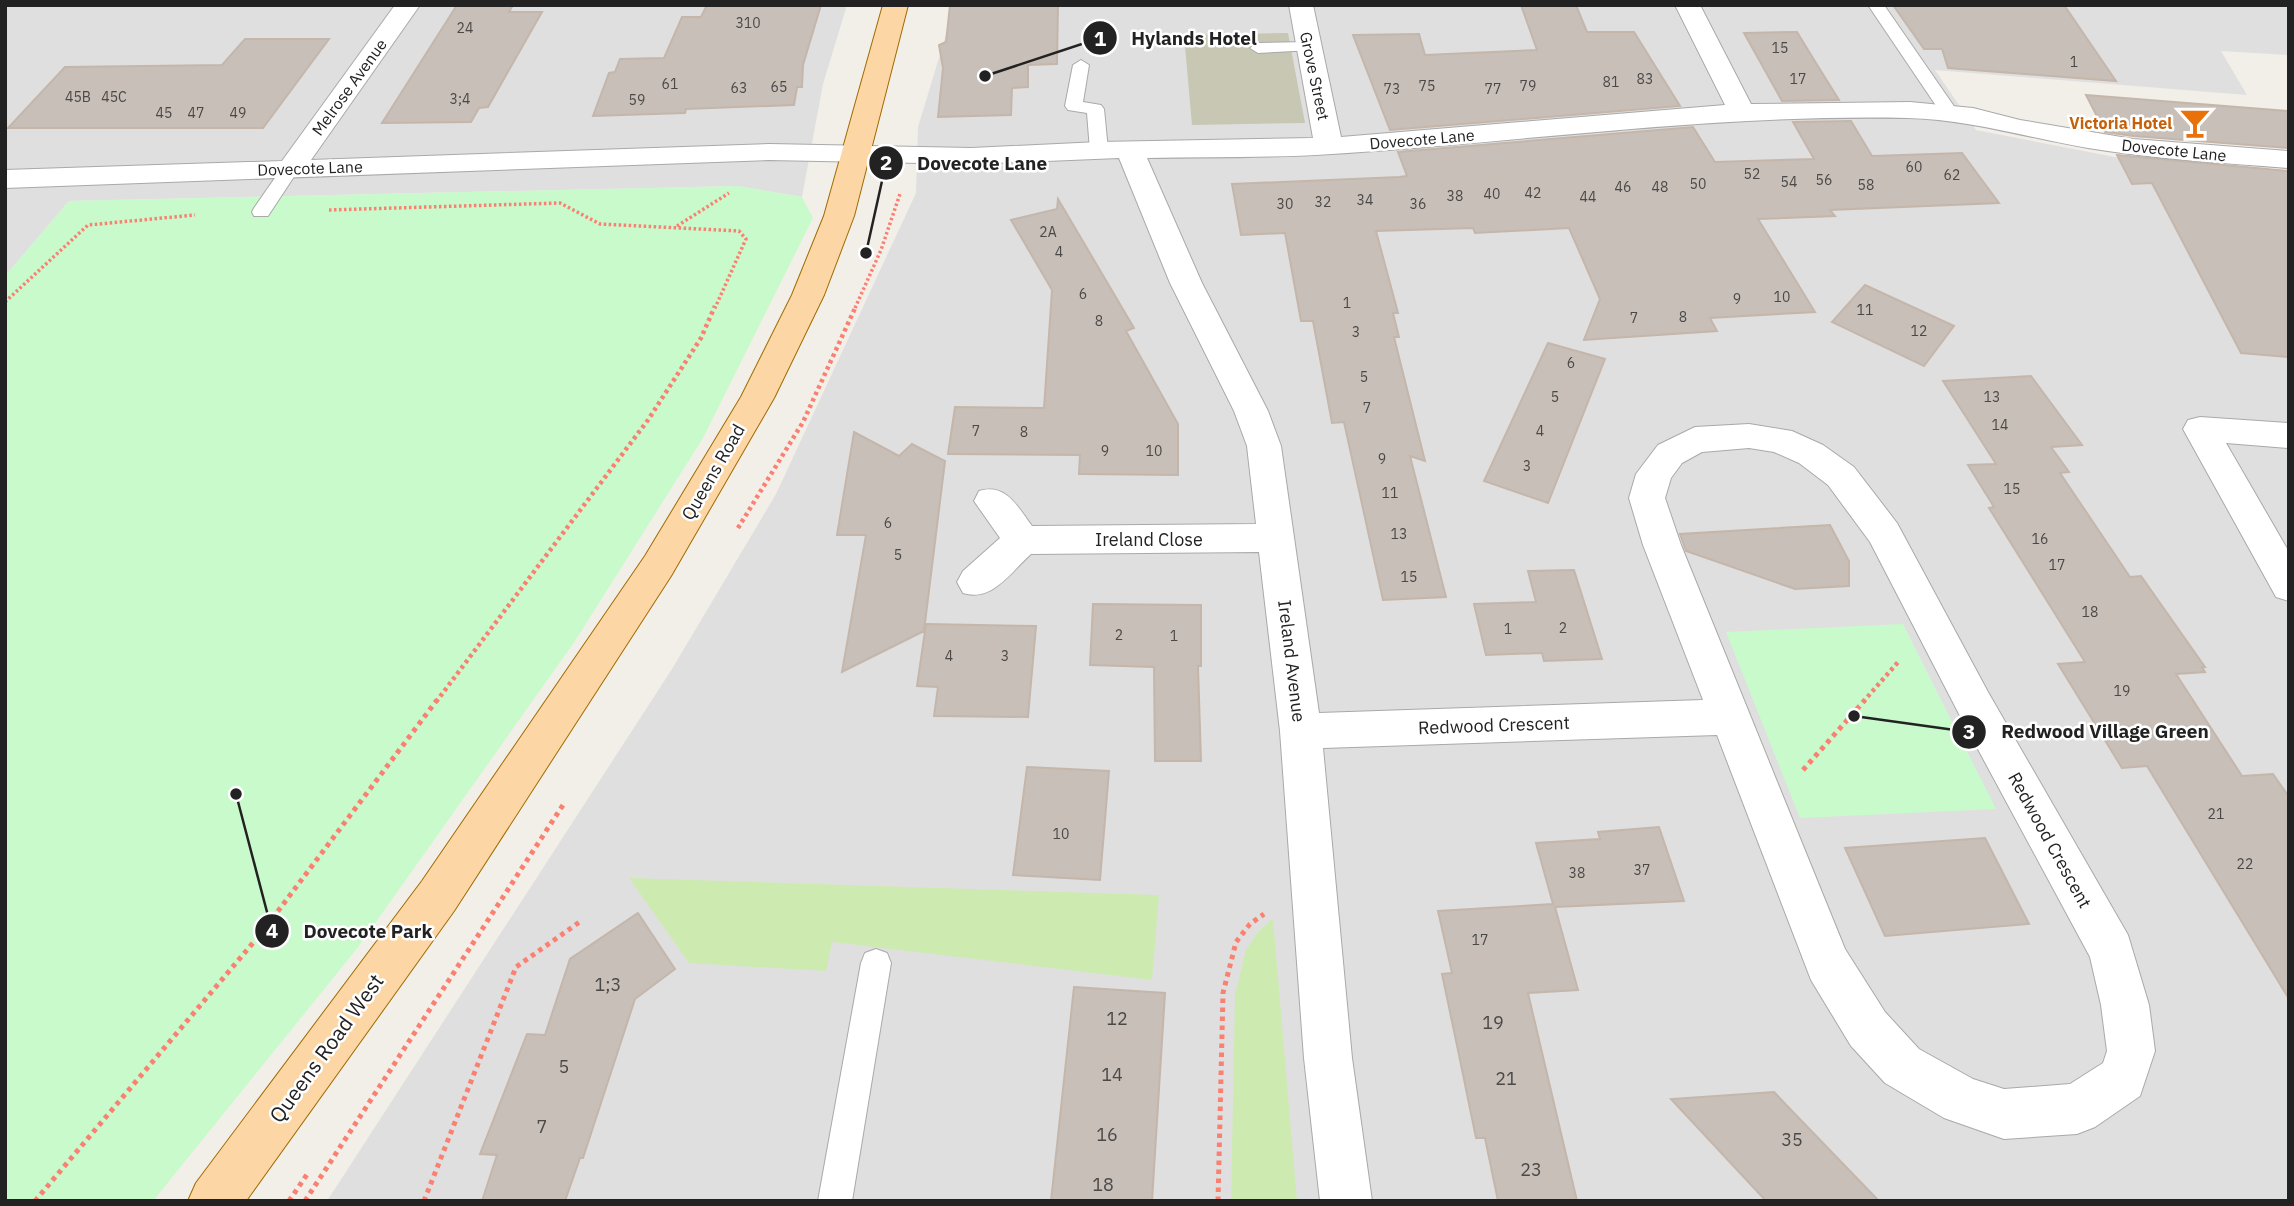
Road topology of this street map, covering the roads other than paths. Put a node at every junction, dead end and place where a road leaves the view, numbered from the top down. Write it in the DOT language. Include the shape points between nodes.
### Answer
graph roads {
  1 [pos="408,5"];
  2 [pos="896,5"];
  3 [pos="1301,5"];
  4 [pos="1687,5"];
  5 [pos="1876,5"];
  6 [pos="1307,47"];
  7 [pos="1258,48"];
  8 [pos="1081,65"];
  9 [pos="1742,112"];
  10 [pos="1951,115"];
  11 [pos="1329,146"];
  12 [pos="1114,150"];
  13 [pos="858,154"];
  14 [pos="2289,160"];
  15 [pos="290,169"];
  16 [pos="5,179"];
  17 [pos="261,212"];
  18 [pos="2289,436"];
  19 [pos="992,501"];
  20 [pos="1276,538"];
  21 [pos="1022,540"];
  22 [pos="976,582"];
  23 [pos="2289,586"];
  24 [pos="1730,717"];
  25 [pos="1301,731"];
  26 [pos="438,895"];
  27 [pos="876,963"];
  28 [pos="214,1201"];
  29 [pos="835,1201"];
  30 [pos="1346,1201"];
  1 -- 15 [label="street, Melrose Avenue"];
  2 -- 13 [label="main road, Queens Road"];
  3 -- 6 [label="street, Grove Street"];
  4 -- 9 [label="street"];
  5 -- 10 [label="lane"];
  6 -- 7 [label="lane"];
  6 -- 11 [label="street, Grove Street"];
  8 -- 12 [label="lane" via="1074,106 1095,109"];
  9 -- 10 [label="street, Dovecote Lane" via="1910,110"];
  9 -- 11 [label="street, Dovecote Lane"];
  10 -- 14 [label="street, Dovecote Lane" via="2133,147"];
  11 -- 12 [label="street, Dovecote Lane"];
  12 -- 13 [label="street, Dovecote Lane" via="971,156"];
  12 -- 20 [label="street, Ireland Avenue" via="1251,411 1264,446"];
  13 -- 15 [label="street, Dovecote Lane" via="755,153"];
  13 -- 26 [label="main road, Queens Road" via="808,295 757,398 658,566"];
  15 -- 16 [label="street, Dovecote Lane"];
  15 -- 17 [label="lane"];
  18 -- 23 [label="street" via="2200,429"];
  19 -- 21 [label="street"];
  20 -- 21 [label="street, Ireland Close"];
  20 -- 25 [label="street, Ireland Avenue"];
  21 -- 22 [label="street"];
  24 -- 24 [label="street, Redwood Crescent" via="1647,498 1654,474 1670,454 1695,440 1749,436 1780,440 1811,454 1841,476 1884,533 2112,951 2131,1051 2123,1079 2077,1109 2004,1114 1962,1100 1902,1066 1868,1029 1828,964"];
  24 -- 25 [label="street, Redwood Crescent"];
  25 -- 30 [label="street, Ireland Avenue" via="1313,906"];
  26 -- 28 [label="main road, Queens Road West"];
  27 -- 29 [label="lane"];
}
